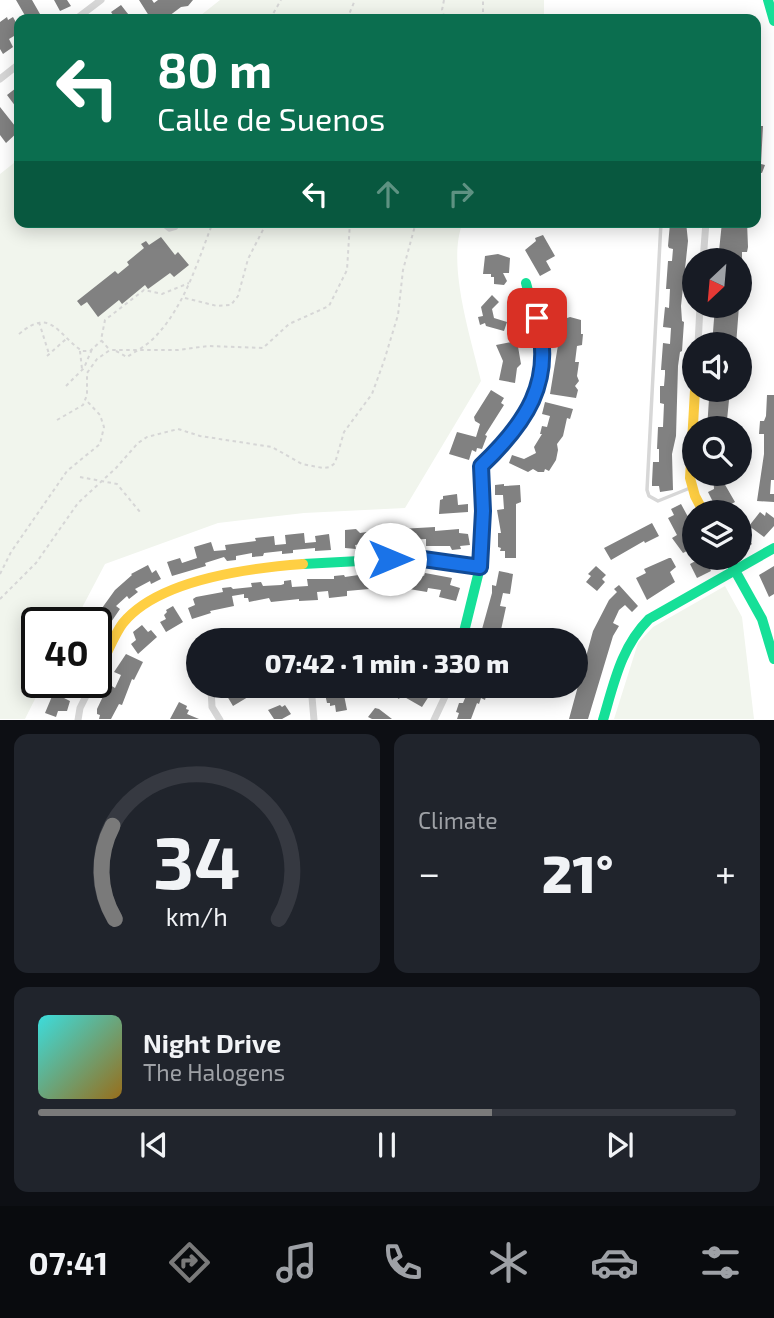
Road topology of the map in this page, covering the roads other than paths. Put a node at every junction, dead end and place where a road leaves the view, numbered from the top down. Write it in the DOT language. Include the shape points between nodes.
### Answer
graph roads {
  1 [pos="101,0"];
  2 [pos="768,0"];
  3 [pos="83,14"];
  4 [pos="774,21"];
  5 [pos="14,68"];
  6 [pos="0,79"];
  7 [pos="661,228"];
  8 [pos="706,228"];
  9 [pos="704,248"];
  10 [pos="526,283"];
  11 [pos="694,402"];
  12 [pos="692,487"];
  13 [pos="698,500"];
  14 [pos="774,548"];
  15 [pos="480,567"];
  16 [pos="735,571"];
  17 [pos="464,628"];
  18 [pos="112,645"];
  19 [pos="774,659"];
  20 [pos="85,698"];
  21 [pos="212,698"];
  22 [pos="312,698"];
  23 [pos="444,698"];
  24 [pos="78,719"];
  25 [pos="220,719"];
  26 [pos="314,719"];
  27 [pos="434,719"];
  28 [pos="603,719"];
  1 -- 3 [label="street"];
  2 -- 4 [label="street"];
  5 -- 6 [label="street"];
  7 -- 12 [label="lane" via="647,491 658,501"];
  8 -- 9 [label="street"];
  10 -- 15 [label="street" via="539,325 542,361 534,396 518,429 481,466"];
  11 -- 12 [label="street"];
  12 -- 13 [label="street"];
  14 -- 16 [label="street"];
  15 -- 17 [label="street"];
  15 -- 18 [label="street" via="416,558 253,568 158,596 140,606 122,625"];
  16 -- 19 [label="street" via="764,623"];
  16 -- 28 [label="street" via="638,628 623,654"];
  20 -- 24 [label="street"];
  21 -- 25 [label="street"];
  22 -- 26 [label="street"];
  23 -- 27 [label="street"];
}
